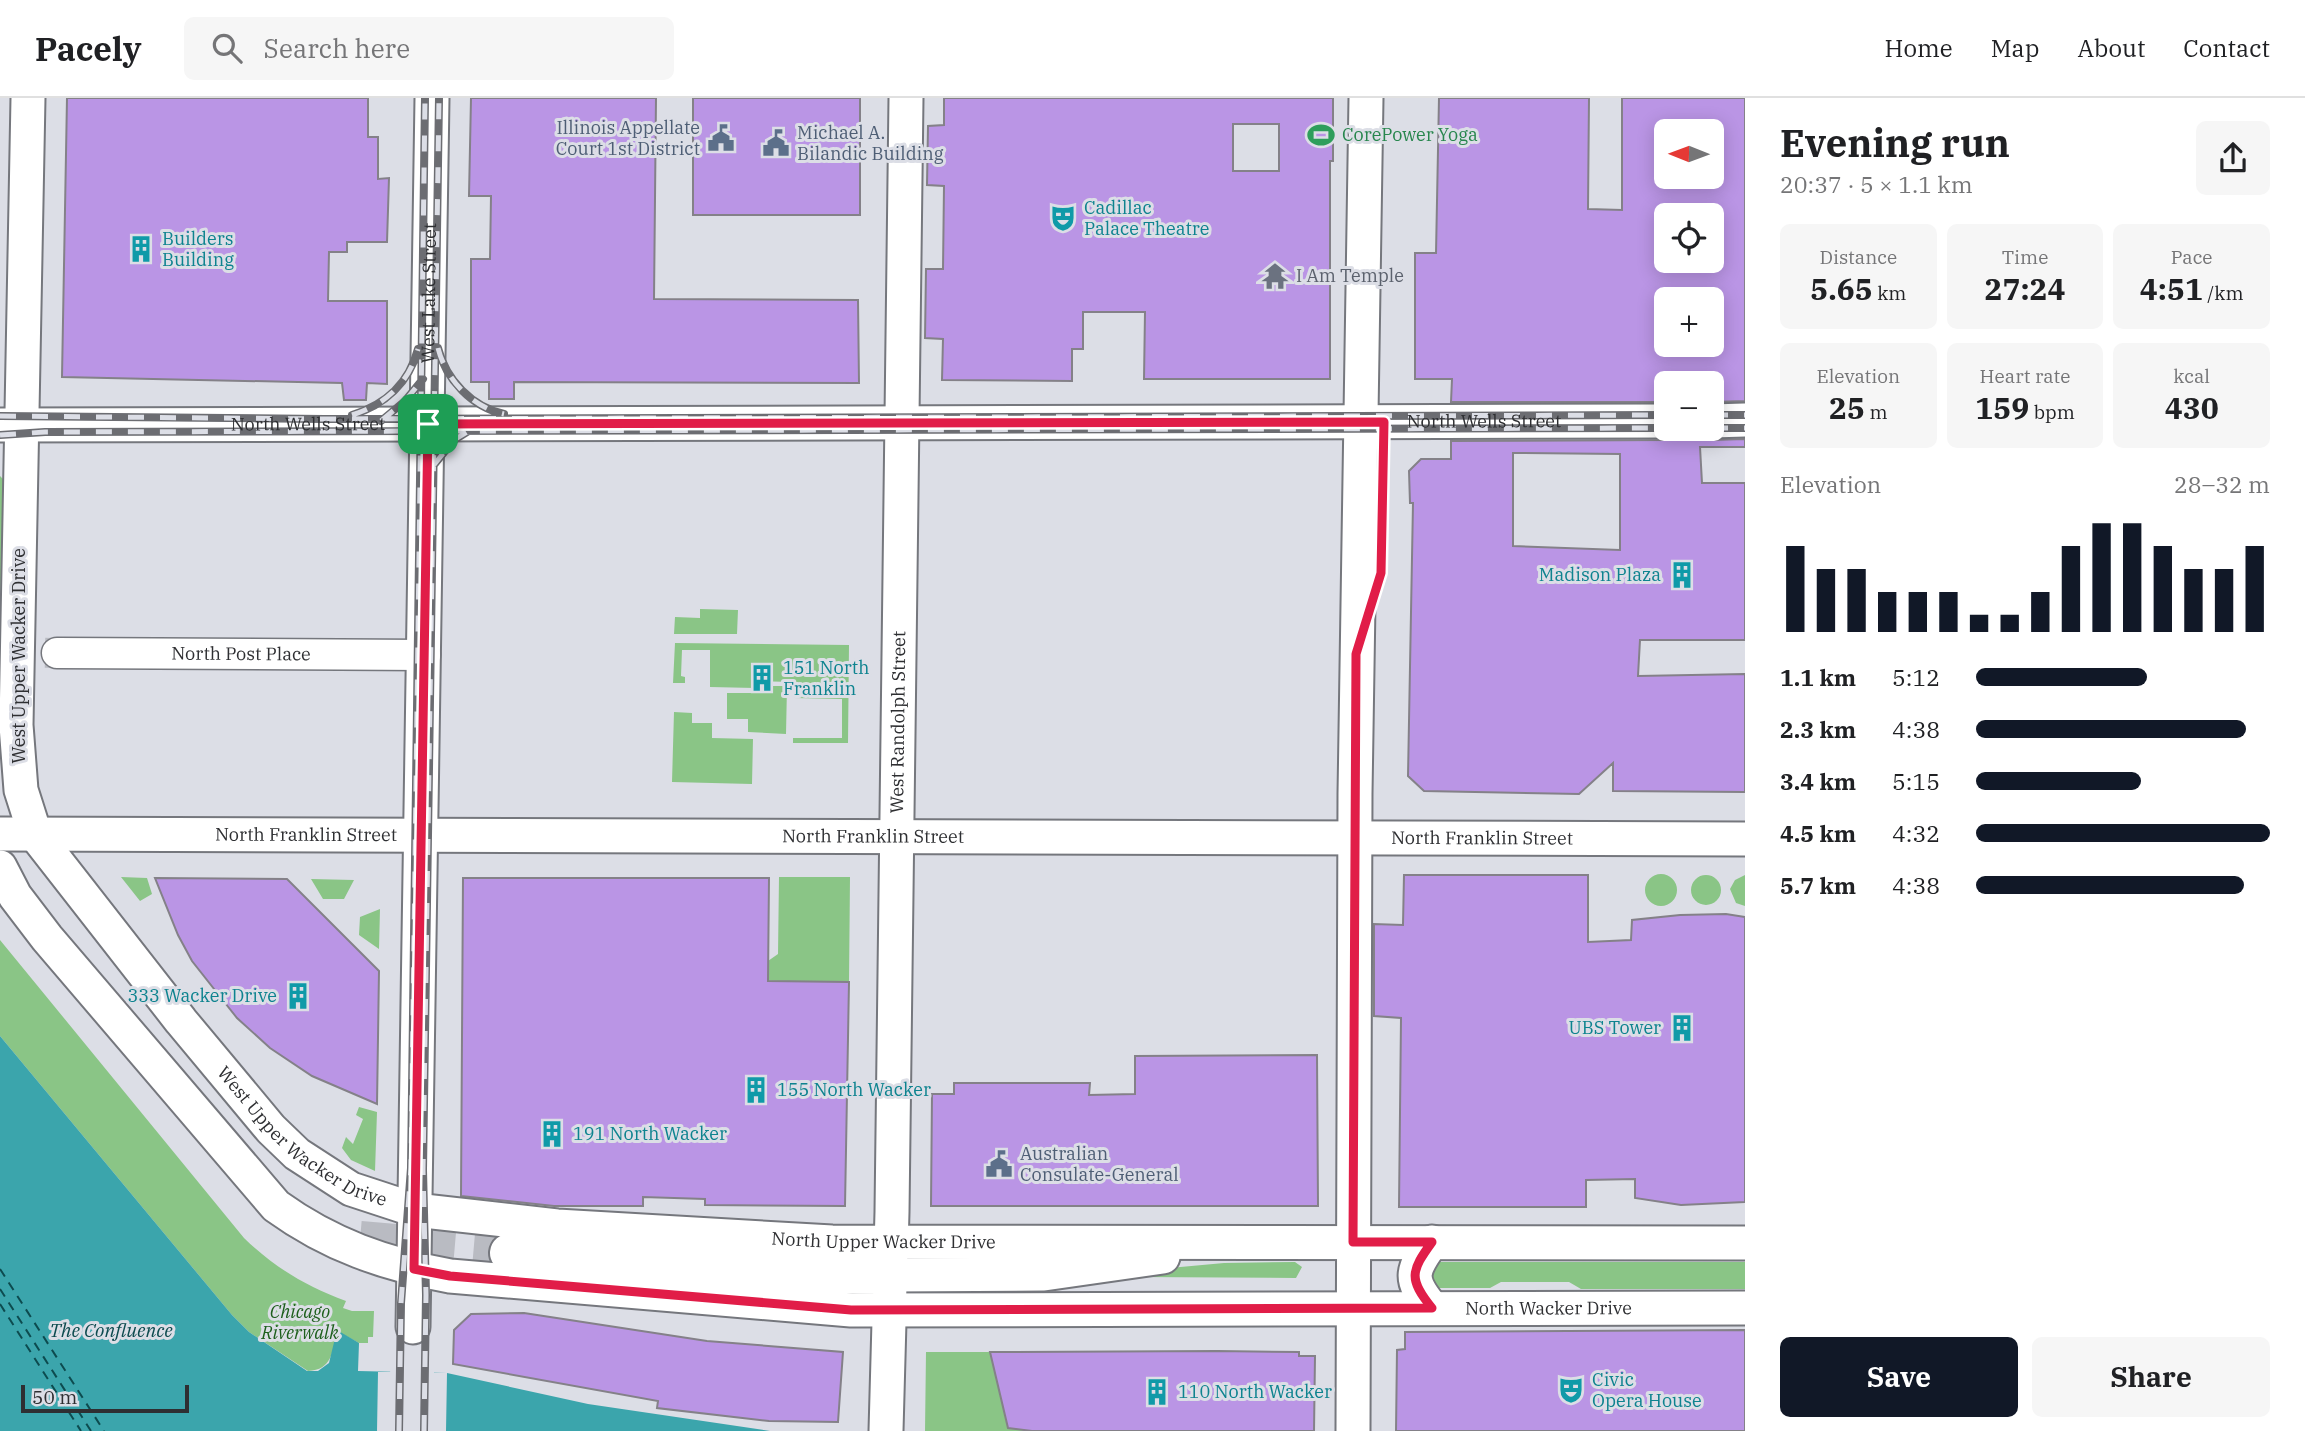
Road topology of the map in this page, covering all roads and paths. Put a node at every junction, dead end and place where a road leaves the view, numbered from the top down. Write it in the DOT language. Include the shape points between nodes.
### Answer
graph roads {
  1 [pos="28,98"];
  2 [pos="432,98"];
  3 [pos="905,98"];
  4 [pos="1366,98"];
  5 [pos="1654,421"];
  6 [pos="1724,421"];
  7 [pos="1745,421"];
  8 [pos="1372,422"];
  9 [pos="428,424"];
  10 [pos="902,424"];
  11 [pos="11,425"];
  12 [pos="57,653"];
  13 [pos="425,655"];
  14 [pos="0,834"];
  15 [pos="35,834"];
  16 [pos="422,835"];
  17 [pos="896,838"];
  18 [pos="1354,839"];
  19 [pos="1745,839"];
  20 [pos="0,867"];
  21 [pos="415,1210"];
  22 [pos="1353,1242"];
  23 [pos="1432,1242"];
  24 [pos="1745,1243"];
  25 [pos="509,1252"];
  26 [pos="414,1269"];
  27 [pos="890,1275"];
  28 [pos="1353,1308"];
  29 [pos="1432,1308"];
  30 [pos="1745,1308"];
  31 [pos="413,1327"];
  32 [pos="886,1431"];
  33 [pos="1353,1431"];
  1 -- 11 [label="main road, West Upper Wacker Drive"];
  2 -- 9 [label="main road, West Lake Street"];
  3 -- 10 [label="main road, West Randolph Street"];
  4 -- 8 [label="main road"];
  5 -- 8 [label="main road, North Wells Street"];
  6 -- 7 [label="main road"];
  8 -- 10 [label="main road, North Wells Street"];
  8 -- 18 [label="main road" via="1356,654"];
  9 -- 10 [label="main road, North Wells Street"];
  9 -- 11 [label="main road, North Wells Street"];
  9 -- 13 [label="main road, West Lake Street"];
  10 -- 17 [label="main road, West Randolph Street"];
  11 -- 15 [label="main road, West Upper Wacker Drive" via="16,755"];
  12 -- 13 [label="street, North Post Place"];
  13 -- 16 [label="main road, West Lake Street"];
  14 -- 15 [label="main road, North Franklin Street"];
  15 -- 16 [label="main road, North Franklin Street"];
  15 -- 21 [label="main road, West Upper Wacker Drive" via="271,1129 327,1176"];
  16 -- 17 [label="main road, North Franklin Street"];
  16 -- 21 [label="main road, West Lake Street"];
  17 -- 18 [label="main road, North Franklin Street"];
  17 -- 27 [label="main road, West Randolph Street"];
  18 -- 19 [label="main road, North Franklin Street"];
  18 -- 22 [label="main road"];
  20 -- 26 [label="main road" via="47,938 276,1206 339,1245"];
  21 -- 26 [label="main road, West Lake Street"];
  21 -- 27 [label="main road, North Upper Wacker Drive" via="653,1234"];
  22 -- 23 [label="main road"];
  22 -- 27 [label="main road" via="1274,1242 1044,1274"];
  22 -- 28 [label="main road"];
  23 -- 24 [label="main road"];
  23 -- 29 [label="main road" via="1415,1266 1415,1288"];
  25 -- 27 [label="highway" via="684,1269"];
  26 -- 27 [label="main road, North Upper Wacker Drive" via="822,1309"];
  26 -- 31 [label="main road, West Lake Street"];
  27 -- 28 [label="main road, North Upper Wacker Drive"];
  27 -- 32 [label="main road, West Randolph Street"];
  28 -- 29 [label="main road, North Wacker Drive"];
  28 -- 33 [label="main road"];
  29 -- 30 [label="main road, North Wacker Drive"];
}
